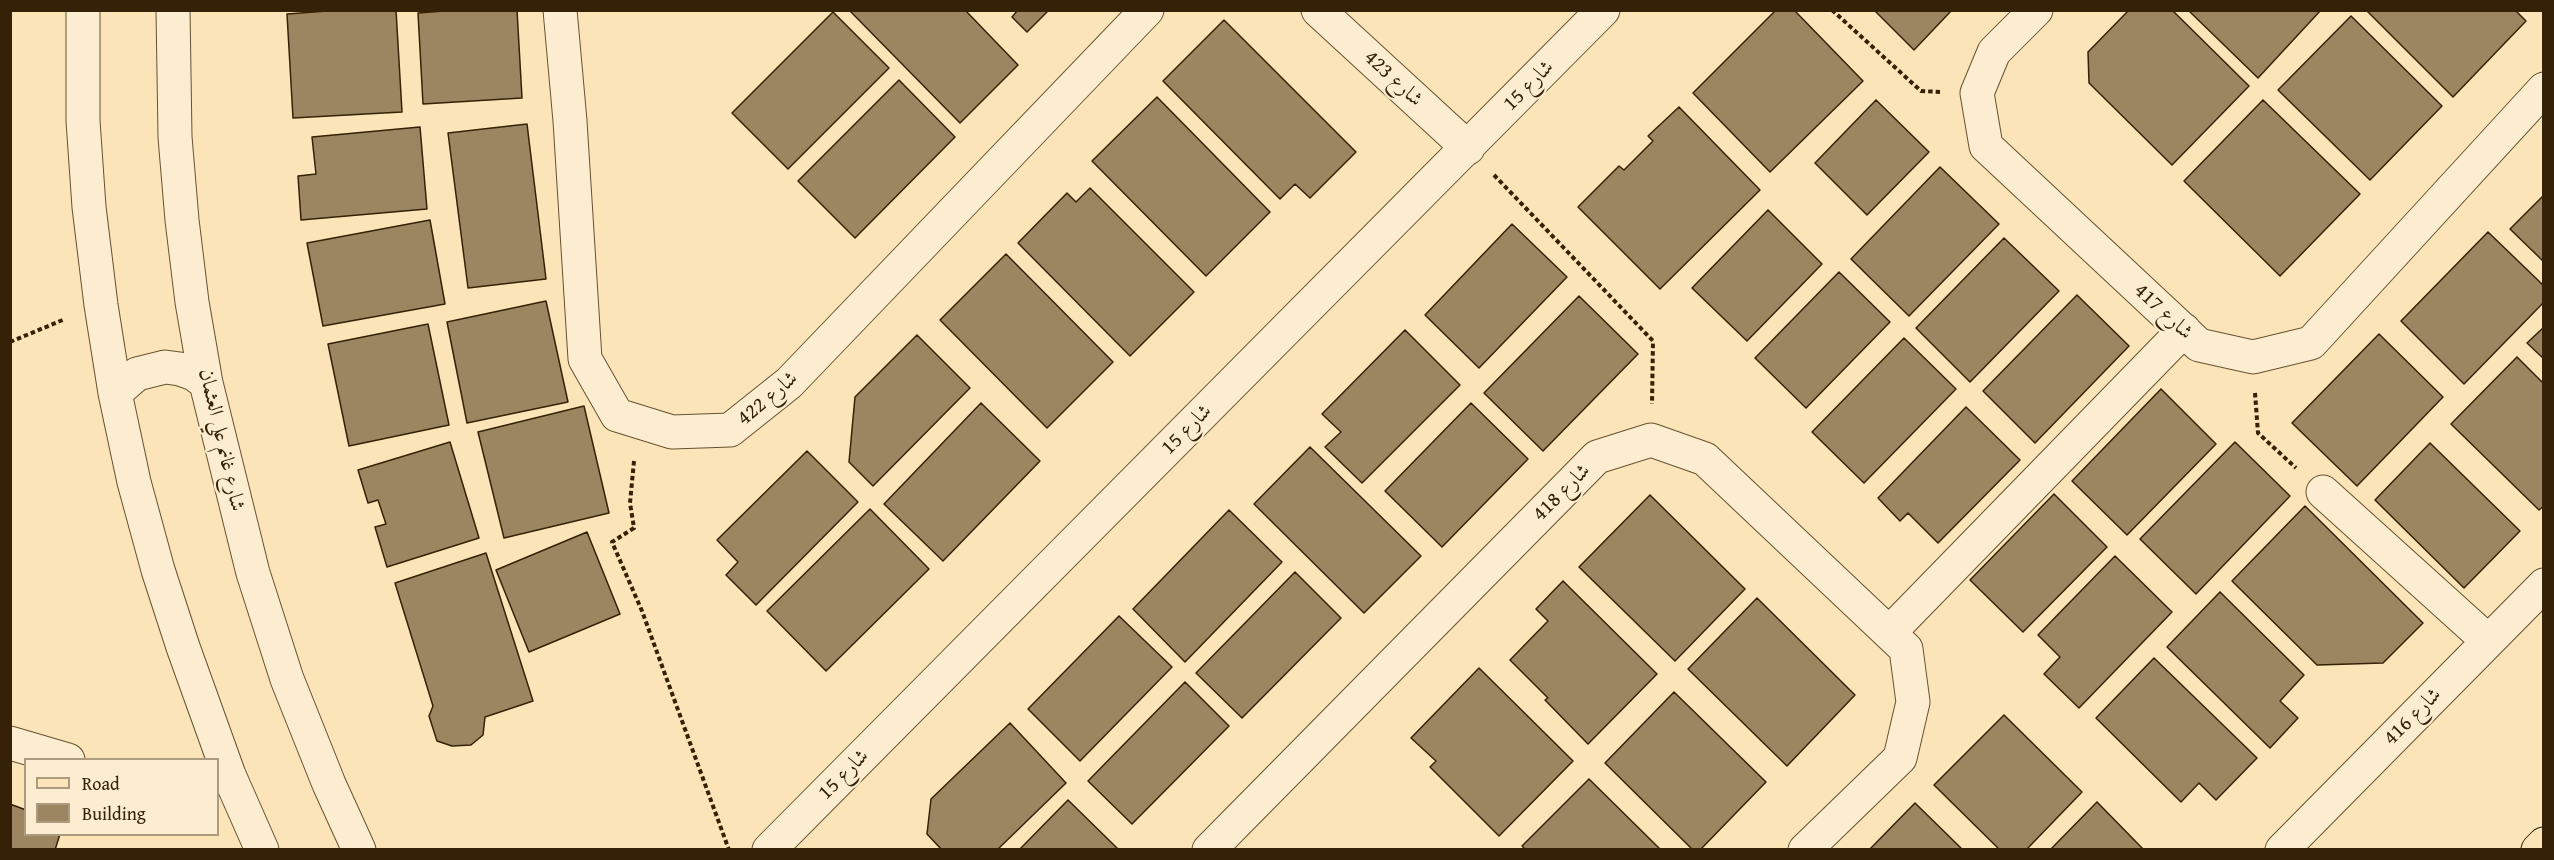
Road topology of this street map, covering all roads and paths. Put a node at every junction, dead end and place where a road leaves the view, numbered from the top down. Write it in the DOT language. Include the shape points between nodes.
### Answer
graph roads {
  1 [pos="83,10"];
  2 [pos="173,10"];
  3 [pos="560,10"];
  4 [pos="1147,10"];
  5 [pos="1318,10"];
  6 [pos="1604,10"];
  7 [pos="1832,10"];
  8 [pos="2036,10"];
  9 [pos="2544,89"];
  10 [pos="1977,93"];
  11 [pos="1468,148"];
  12 [pos="101,304"];
  13 [pos="2184,330"];
  14 [pos="10,342"];
  15 [pos="2253,357"];
  16 [pos="206,383"];
  17 [pos="115,393"];
  18 [pos="638,421"];
  19 [pos="1651,440"];
  20 [pos="2323,492"];
  21 [pos="2544,585"];
  22 [pos="1888,633"];
  23 [pos="2488,641"];
  24 [pos="10,743"];
  25 [pos="64,758"];
  26 [pos="217,758"];
  27 [pos="223,777"];
  28 [pos="2544,844"];
  29 [pos="261,849"];
  30 [pos="359,849"];
  31 [pos="729,849"];
  32 [pos="770,849"];
  33 [pos="1209,849"];
  34 [pos="1806,849"];
  35 [pos="2282,849"];
  36 [pos="2538,849"];
  1 -- 12 [label="street" via="83,121"];
  2 -- 16 [label="street, شارع غانم علي العثمان" via="175,137 182,220"];
  3 -- 18 [label="street, شارع 422" via="585,358 617,415"];
  4 -- 18 [label="street, شارع 422" via="789,383 730,430 672,432"];
  5 -- 11 [label="street, شارع 423"];
  6 -- 11 [label="street, شارع 15"];
  7 -- 10 [label="path" via="1921,91"];
  8 -- 10 [label="street" via="1994,52"];
  9 -- 15 [label="street, شارع 417" via="2311,343"];
  10 -- 13 [label="street, شارع 417" via="1986,146"];
  11 -- 19 [label="path" via="1653,341"];
  11 -- 32 [label="street, شارع 15"];
  12 -- 14 [label="path"];
  12 -- 17 [label="street"];
  13 -- 15 [label="street, شارع 417" via="2199,345"];
  13 -- 22 [label="street"];
  15 -- 20 [label="path" via="2258,433"];
  16 -- 17 [label="street" via="187,372 165,367 137,374"];
  16 -- 30 [label="street, شارع غانم علي العثمان" via="253,573 287,679"];
  17 -- 26 [label="street" via="158,570"];
  18 -- 31 [label="path" via="630,504 634,528 612,542 642,611"];
  19 -- 22 [label="street" via="1705,459"];
  19 -- 33 [label="street, شارع 418" via="1597,457"];
  20 -- 23 [label="street"];
  21 -- 23 [label="street, شارع 416"];
  22 -- 34 [label="street" via="1905,649 1913,702 1900,758"];
  23 -- 35 [label="street, شارع 416"];
  24 -- 25 [label="street"];
  27 -- 29 [label="street"];
  28 -- 36 [label="main road"];
}
